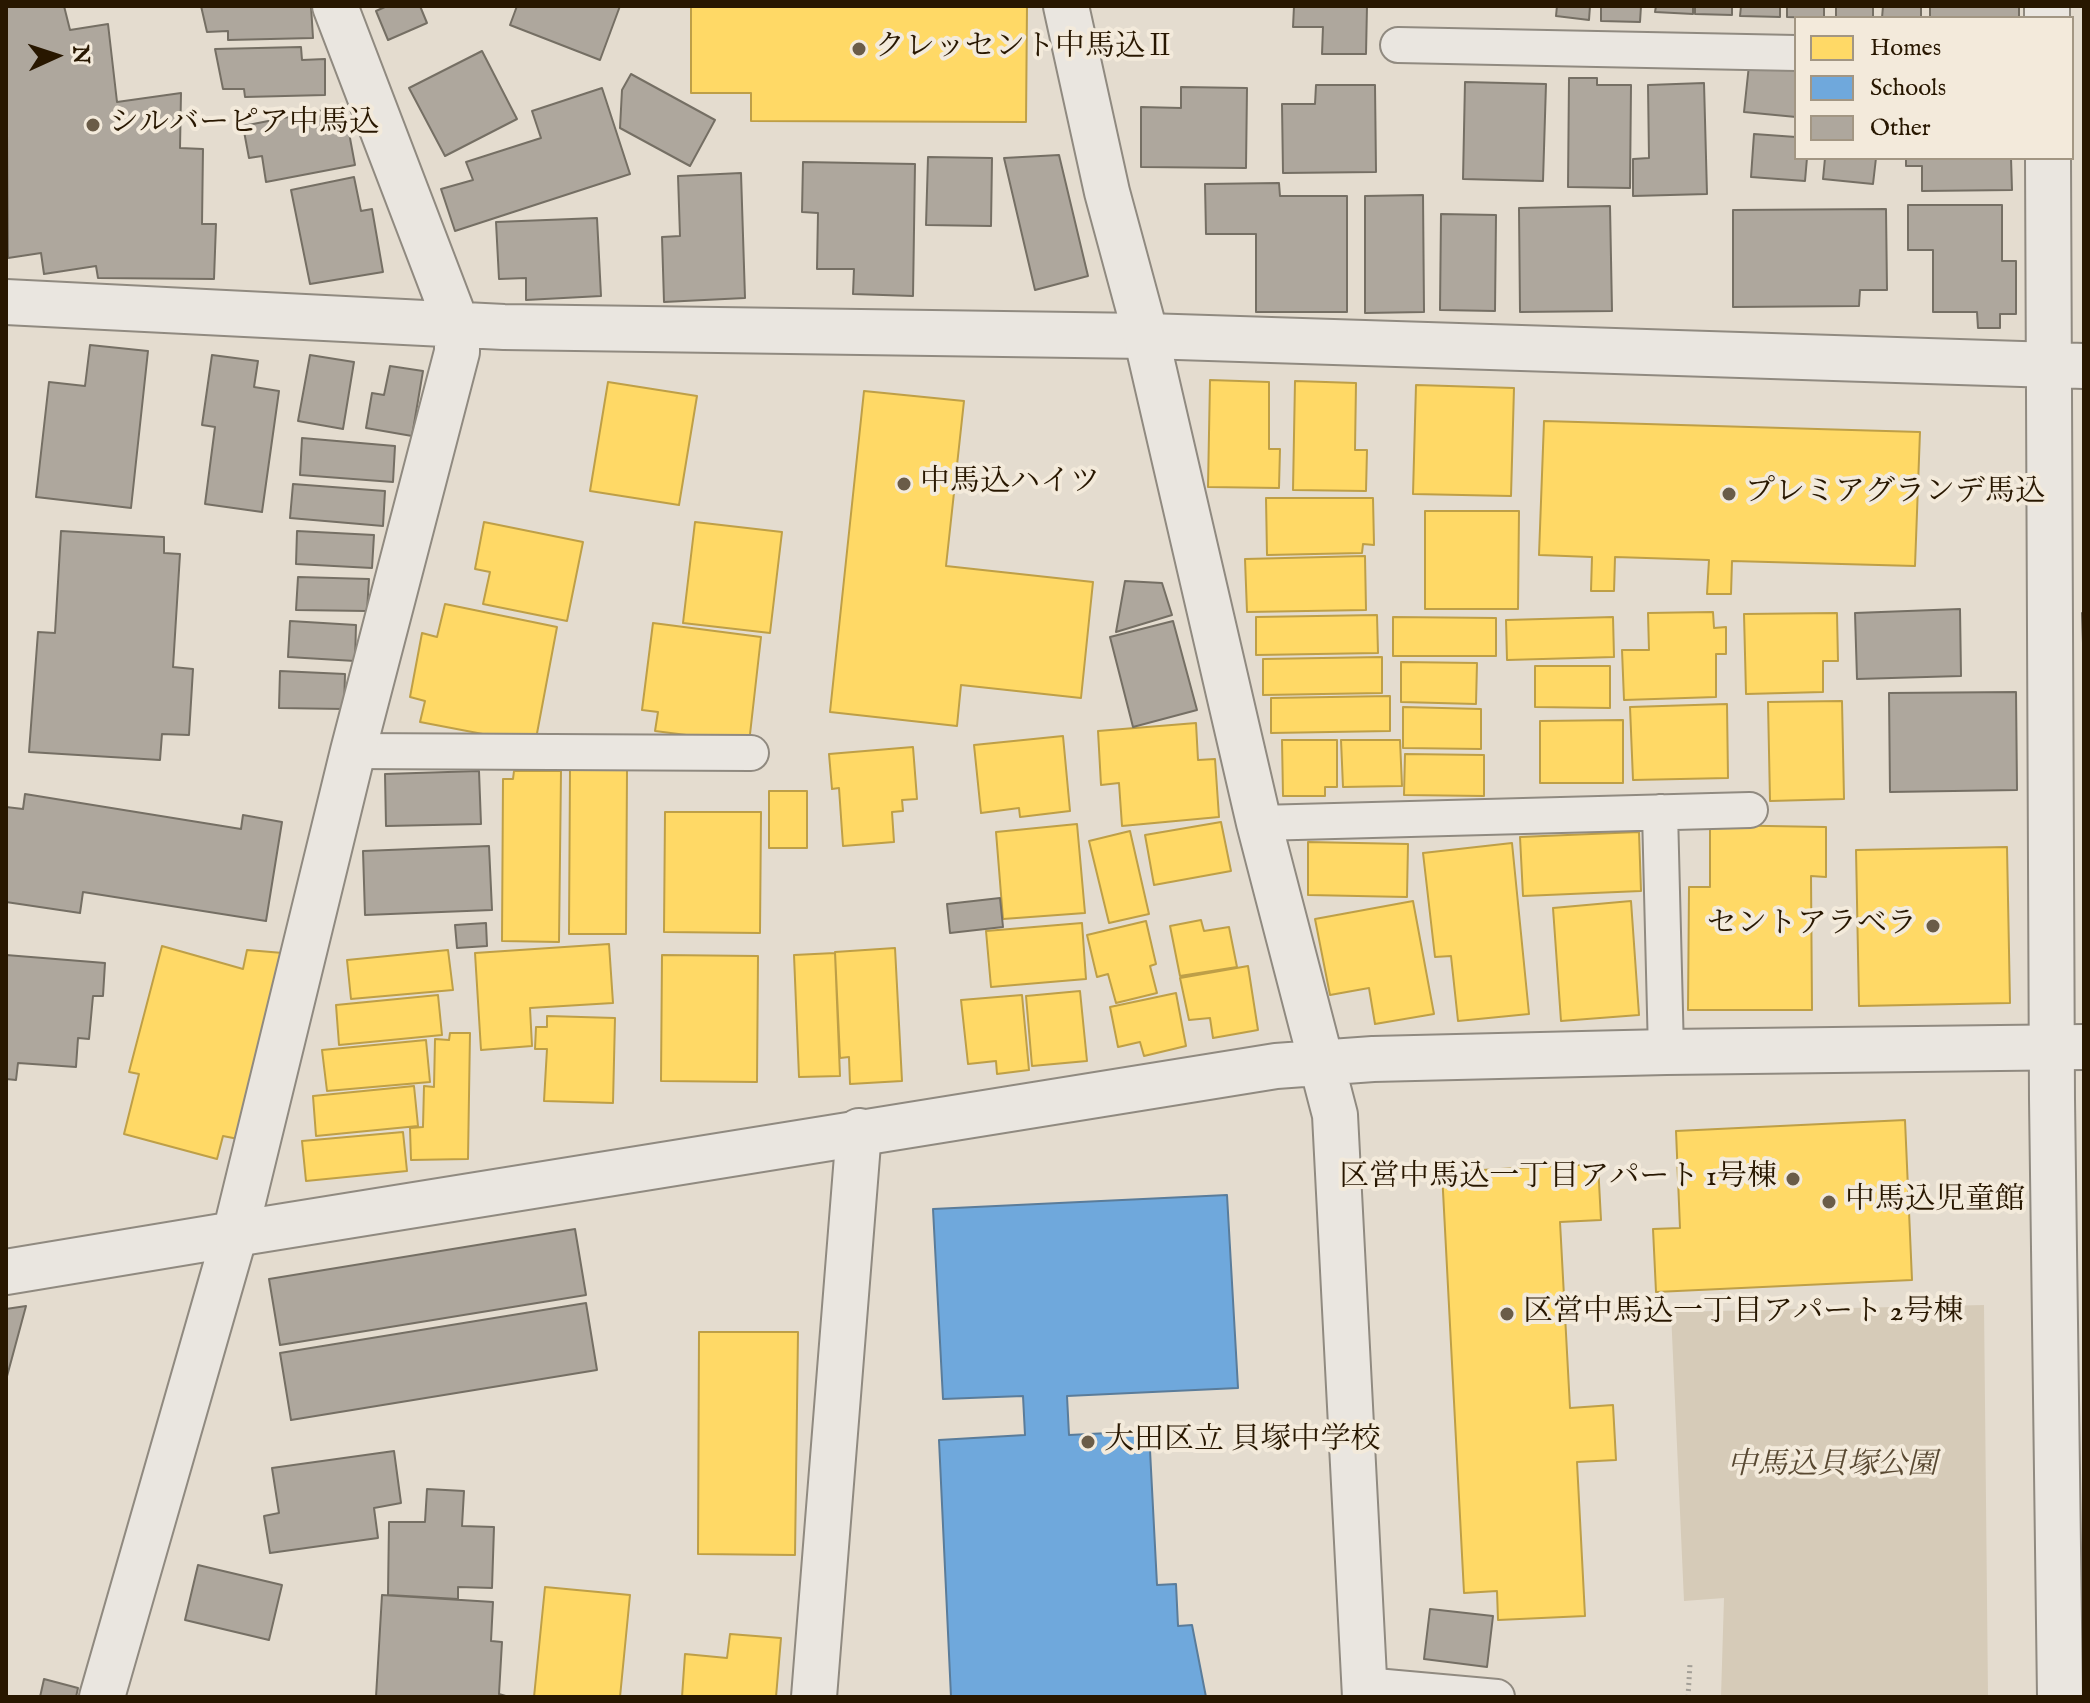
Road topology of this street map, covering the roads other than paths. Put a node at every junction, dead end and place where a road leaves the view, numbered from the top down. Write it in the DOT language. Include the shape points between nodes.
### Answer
graph roads {
  1 [pos="335,6"];
  2 [pos="1066,6"];
  3 [pos="1398,45"];
  4 [pos="1794,53"];
  5 [pos="2048,160"];
  6 [pos="6,302"];
  7 [pos="457,325"];
  8 [pos="1146,336"];
  9 [pos="2067,365"];
  10 [pos="353,751"];
  11 [pos="751,753"];
  12 [pos="1750,810"];
  13 [pos="1660,812"];
  14 [pos="1259,823"];
  15 [pos="2069,1046"];
  16 [pos="1666,1052"];
  17 [pos="1324,1063"];
  18 [pos="859,1131"];
  19 [pos="235,1234"];
  20 [pos="6,1272"];
  21 [pos="1364,1691"];
  22 [pos="102,1697"];
  23 [pos="814,1697"];
  24 [pos="1497,1697"];
  25 [pos="2060,1697"];
  1 -- 7 [label="street"];
  2 -- 8 [label="street"];
  3 -- 4 [label="lane"];
  5 -- 9 [label="street"];
  6 -- 7 [label="street"];
  7 -- 8 [label="street"];
  7 -- 10 [label="street" via="457,352"];
  8 -- 9 [label="street"];
  8 -- 14 [label="street"];
  9 -- 15 [label="street"];
  10 -- 11 [label="lane"];
  10 -- 19 [label="street"];
  12 -- 13 [label="lane"];
  13 -- 14 [label="lane"];
  13 -- 16 [label="lane"];
  14 -- 17 [label="street"];
  15 -- 16 [label="street"];
  15 -- 25 [label="street"];
  16 -- 17 [label="street"];
  17 -- 18 [label="street"];
  17 -- 21 [label="street" via="1335,1115"];
  18 -- 19 [label="street"];
  18 -- 23 [label="street"];
  19 -- 20 [label="street"];
  19 -- 22 [label="street"];
  21 -- 24 [label="lane"];
}
